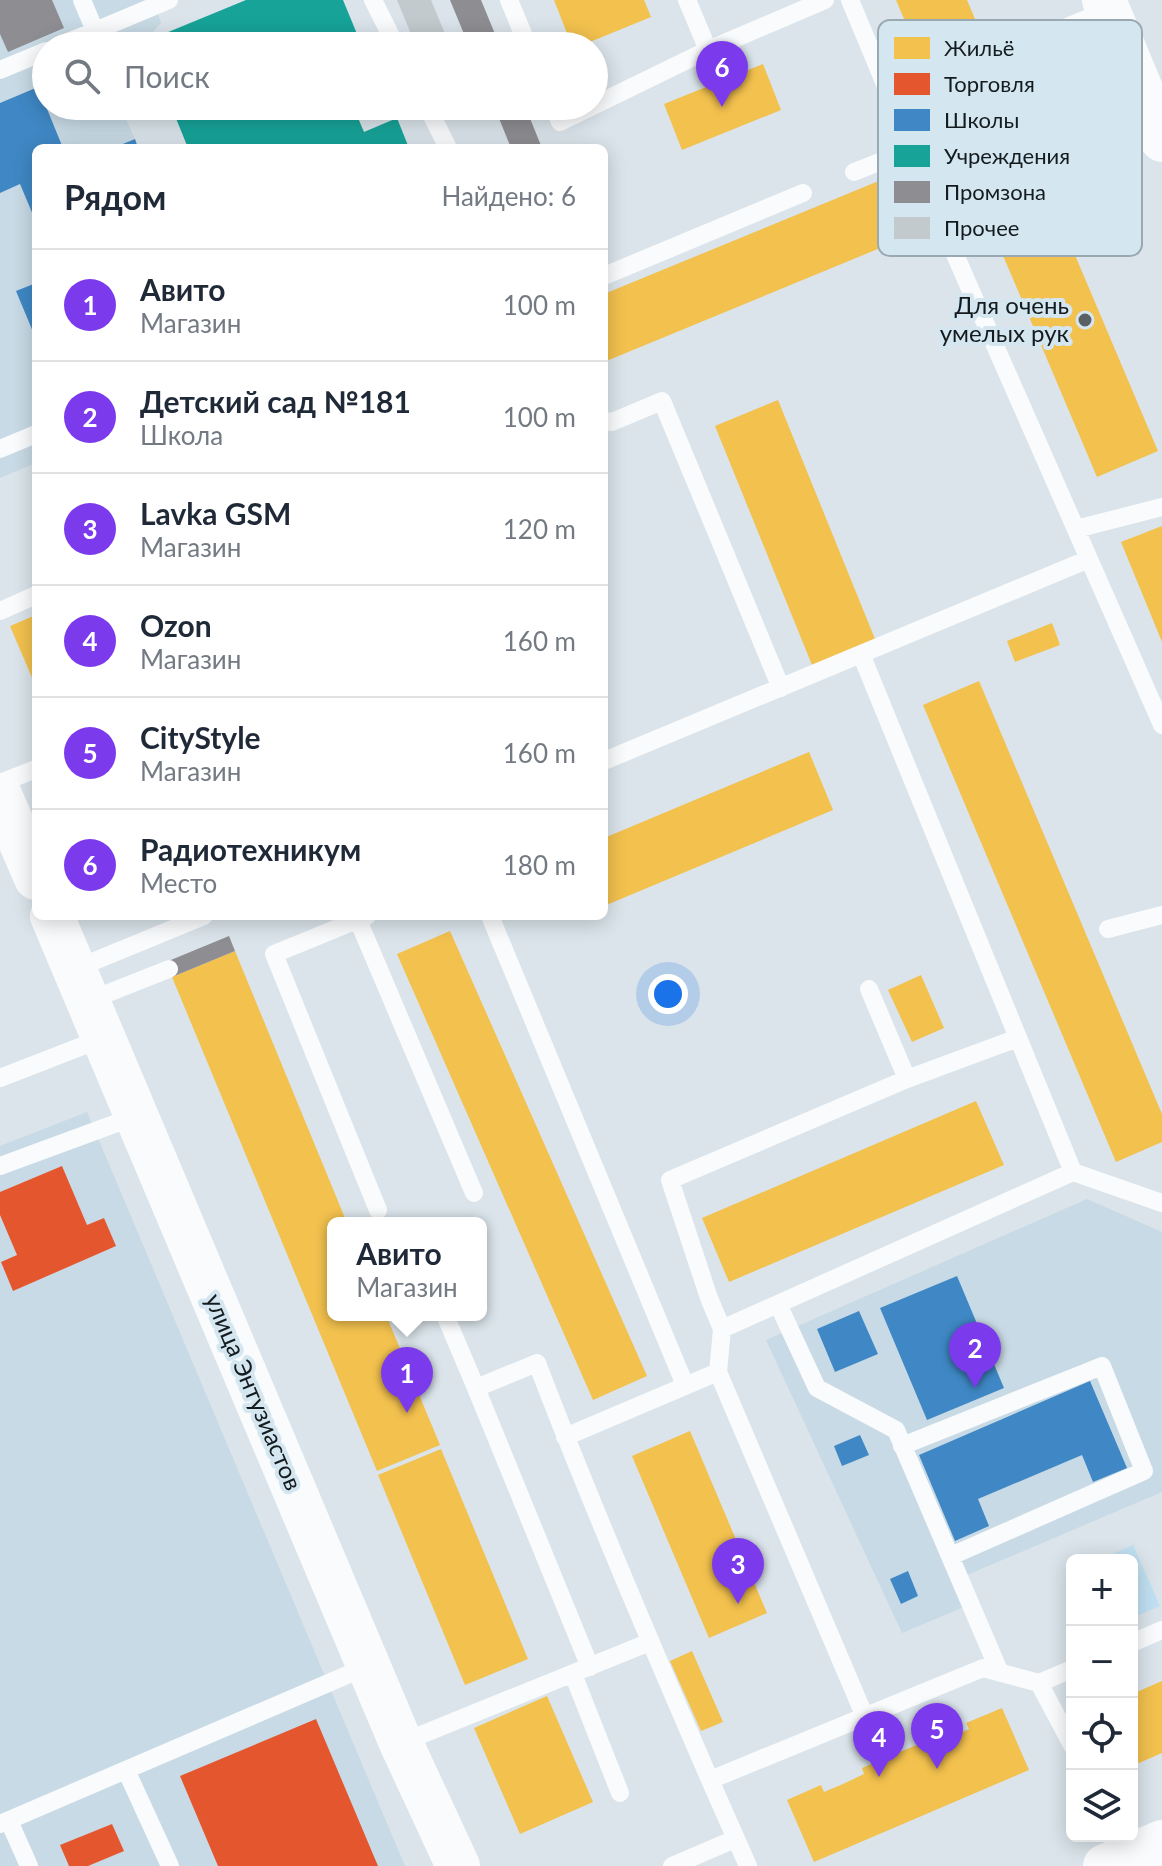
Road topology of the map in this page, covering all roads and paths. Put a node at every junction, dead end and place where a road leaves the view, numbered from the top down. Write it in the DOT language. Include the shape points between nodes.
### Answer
graph roads {
  1 [pos="82,0"];
  2 [pos="169,0"];
  3 [pos="373,0"];
  4 [pos="509,0"];
  5 [pos="687,0"];
  6 [pos="825,0"];
  7 [pos="850,0"];
  8 [pos="1106,5"];
  9 [pos="1074,20"];
  10 [pos="95,31"];
  11 [pos="389,32"];
  12 [pos="522,32"];
  13 [pos="708,50"];
  14 [pos="32,57"];
  15 [pos="878,68"];
  16 [pos="0,70"];
  17 [pos="1142,92"];
  18 [pos="608,99"];
  19 [pos="434,120"];
  20 [pos="1162,140"];
  21 [pos="446,144"];
  22 [pos="878,162"];
  23 [pos="854,172"];
  24 [pos="803,193"];
  25 [pos="956,256"];
  26 [pos="608,274"];
  27 [pos="608,422"];
  28 [pos="32,436"];
  29 [pos="0,449"];
  30 [pos="1162,507"];
  31 [pos="1076,529"];
  32 [pos="1089,559"];
  33 [pos="32,597"];
  34 [pos="0,611"];
  35 [pos="861,654"];
  36 [pos="781,688"];
  37 [pos="1162,725"];
  38 [pos="608,759"];
  39 [pos="32,771"];
  40 [pos="0,783"];
  41 [pos="0,795"];
  42 [pos="32,869"];
  43 [pos="1162,915"];
  44 [pos="54,920"];
  45 [pos="199,920"];
  46 [pos="357,920"];
  47 [pos="363,920"];
  48 [pos="492,920"];
  49 [pos="1108,929"];
  50 [pos="169,969"];
  51 [pos="869,989"];
  52 [pos="89,1003"];
  53 [pos="1018,1038"];
  54 [pos="0,1078"];
  55 [pos="907,1079"];
  56 [pos="136,1116"];
  57 [pos="0,1166"];
  58 [pos="1073,1172"];
  59 [pos="474,1193"];
  60 [pos="1162,1203"];
  61 [pos="378,1210"];
  62 [pos="778,1304"];
  63 [pos="448,1321"];
  64 [pos="722,1329"];
  65 [pos="718,1372"];
  66 [pos="685,1385"];
  67 [pos="476,1388"];
  68 [pos="565,1437"];
  69 [pos="902,1446"];
  70 [pos="951,1556"];
  71 [pos="1162,1630"];
  72 [pos="1138,1640"];
  73 [pos="650,1642"];
  74 [pos="368,1666"];
  75 [pos="581,1671"];
  76 [pos="1066,1672"];
  77 [pos="1000,1673"];
  78 [pos="1039,1683"];
  79 [pos="865,1717"];
  80 [pos="1066,1734"];
  81 [pos="401,1743"];
  82 [pos="126,1770"];
  83 [pos="710,1780"];
  84 [pos="620,1793"];
  85 [pos="5,1822"];
  86 [pos="735,1839"];
  87 [pos="449,1854"];
  88 [pos="29,1866"];
  89 [pos="170,1866"];
  90 [pos="672,1866"];
  91 [pos="748,1866"];
  1 -- 10 [label="lane"];
  2 -- 10 [label="lane"];
  3 -- 11 [label="lane"];
  4 -- 12 [label="lane"];
  5 -- 13 [label="lane"];
  6 -- 13 [label="lane"];
  7 -- 15 [label="lane"];
  8 -- 9 [label="lane"];
  13 -- 18 [label="lane"];
  14 -- 16 [label="lane"];
  17 -- 20 [label="main road"];
  19 -- 21 [label="lane"];
  22 -- 23 [label="lane"];
  24 -- 26 [label="lane"];
  25 -- 31 [label="lane"];
  27 -- 36 [label="lane" via="662,401"];
  28 -- 29 [label="lane"];
  30 -- 31 [label="lane"];
  31 -- 32 [label="lane"];
  32 -- 35 [label="lane"];
  32 -- 37 [label="lane"];
  33 -- 34 [label="lane"];
  35 -- 36 [label="lane"];
  35 -- 53 [label="lane"];
  36 -- 38 [label="lane"];
  39 -- 40 [label="lane"];
  41 -- 42 [label="main road"];
  43 -- 49 [label="lane"];
  44 -- 52 [label="main road, улица Энтузиастов"];
  45 -- 52 [label="lane"];
  46 -- 61 [label="lane" via="274,954"];
  47 -- 59 [label="lane"];
  48 -- 66 [label="lane"];
  50 -- 52 [label="lane"];
  51 -- 55 [label="lane"];
  52 -- 54 [label="lane"];
  52 -- 56 [label="main road, улица Энтузиастов"];
  53 -- 55 [label="lane"];
  53 -- 58 [label="lane"];
  55 -- 64 [label="lane" via="670,1180"];
  56 -- 57 [label="lane"];
  56 -- 74 [label="main road, улица Энтузиастов"];
  58 -- 60 [label="lane"];
  58 -- 62 [label="lane"];
  62 -- 64 [label="lane"];
  62 -- 69 [label="lane" via="817,1388 896,1430"];
  63 -- 67 [label="lane"];
  64 -- 65 [label="lane"];
  65 -- 66 [label="lane"];
  65 -- 79 [label="lane"];
  66 -- 68 [label="lane"];
  67 -- 68 [label="lane" via="537,1363"];
  67 -- 75 [label="lane"];
  68 -- 73 [label="lane"];
  69 -- 70 [label="lane"];
  69 -- 70 [label="lane" via="1102,1366 1144,1471"];
  70 -- 77 [label="lane"];
  71 -- 72 [label="lane"];
  73 -- 75 [label="lane"];
  73 -- 83 [label="lane"];
  74 -- 81 [label="main road, улица Энтузиастов"];
  74 -- 82 [label="lane"];
  75 -- 81 [label="lane"];
  75 -- 84 [label="lane"];
  76 -- 78 [label="lane"];
  77 -- 78 [label="lane"];
  77 -- 79 [label="lane" via="983,1668"];
  78 -- 80 [label="lane"];
  79 -- 83 [label="lane"];
  81 -- 87 [label="main road, улица Энтузиастов"];
  82 -- 85 [label="lane"];
  82 -- 89 [label="lane"];
  83 -- 86 [label="lane"];
  85 -- 88 [label="lane"];
  86 -- 90 [label="lane"];
  86 -- 91 [label="lane"];
}
